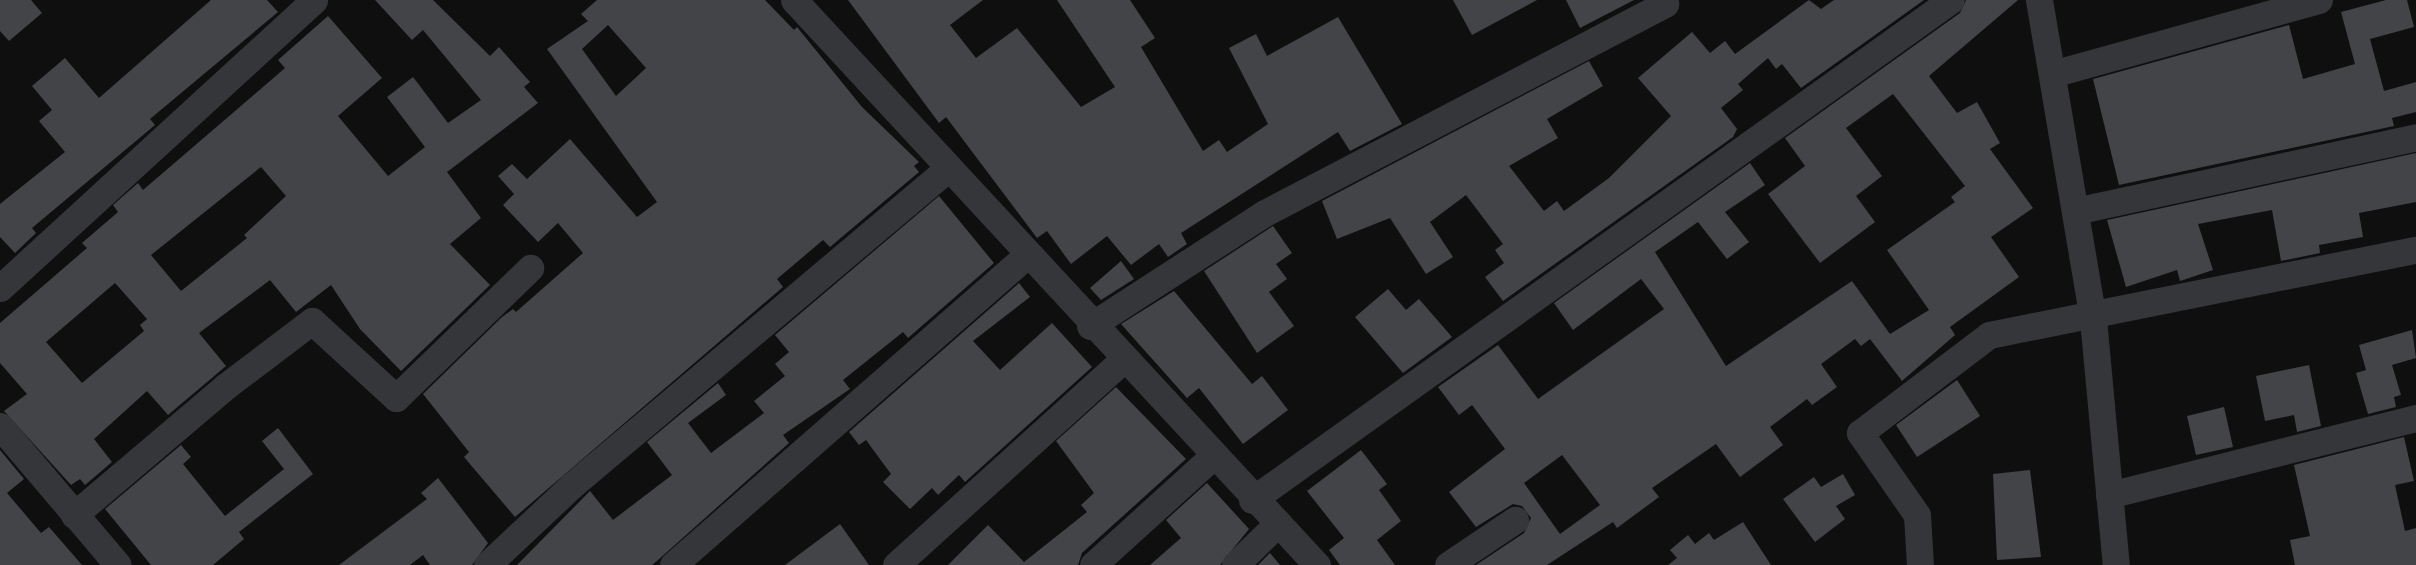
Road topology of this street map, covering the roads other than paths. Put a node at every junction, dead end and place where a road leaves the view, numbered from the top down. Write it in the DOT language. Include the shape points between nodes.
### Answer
graph roads {
  1 [pos="314,0"];
  2 [pos="794,0"];
  3 [pos="1951,0"];
  4 [pos="2039,0"];
  5 [pos="2319,0"];
  6 [pos="1665,4"];
  7 [pos="2052,74"];
  8 [pos="2416,137"];
  9 [pos="948,168"];
  10 [pos="2075,211"];
  11 [pos="2416,250"];
  12 [pos="1026,256"];
  13 [pos="530,268"];
  14 [pos="0,288"];
  15 [pos="2093,319"];
  16 [pos="1090,326"];
  17 [pos="1123,360"];
  18 [pos="2416,418"];
  19 [pos="0,426"];
  20 [pos="1212,458"];
  21 [pos="2109,495"];
  22 [pos="1252,500"];
  23 [pos="74,515"];
  24 [pos="1515,520"];
  25 [pos="1276,525"];
  26 [pos="118,565"];
  27 [pos="487,565"];
  28 [pos="674,565"];
  29 [pos="896,565"];
  30 [pos="1093,565"];
  31 [pos="1235,565"];
  32 [pos="1317,565"];
  33 [pos="1448,565"];
  34 [pos="1920,565"];
  35 [pos="2116,565"];
  1 -- 14 [label="street"];
  2 -- 9 [label="street"];
  3 -- 22 [label="street"];
  4 -- 7 [label="street"];
  5 -- 7 [label="street"];
  6 -- 16 [label="street" via="1263,214"];
  7 -- 10 [label="street"];
  8 -- 10 [label="street"];
  9 -- 12 [label="street"];
  9 -- 27 [label="street" via="571,486"];
  10 -- 15 [label="street"];
  11 -- 15 [label="street"];
  12 -- 16 [label="street"];
  12 -- 28 [label="street"];
  13 -- 23 [label="street" via="396,398 312,321 226,386"];
  15 -- 21 [label="street"];
  15 -- 34 [label="street" via="1989,335 1860,433 1917,516"];
  16 -- 17 [label="street"];
  17 -- 20 [label="street"];
  17 -- 29 [label="street"];
  18 -- 21 [label="street"];
  19 -- 23 [label="street"];
  20 -- 22 [label="street"];
  20 -- 30 [label="street"];
  21 -- 35 [label="street"];
  22 -- 25 [label="street"];
  23 -- 26 [label="street"];
  24 -- 33 [label="street"];
  25 -- 31 [label="street"];
  25 -- 32 [label="street"];
}
